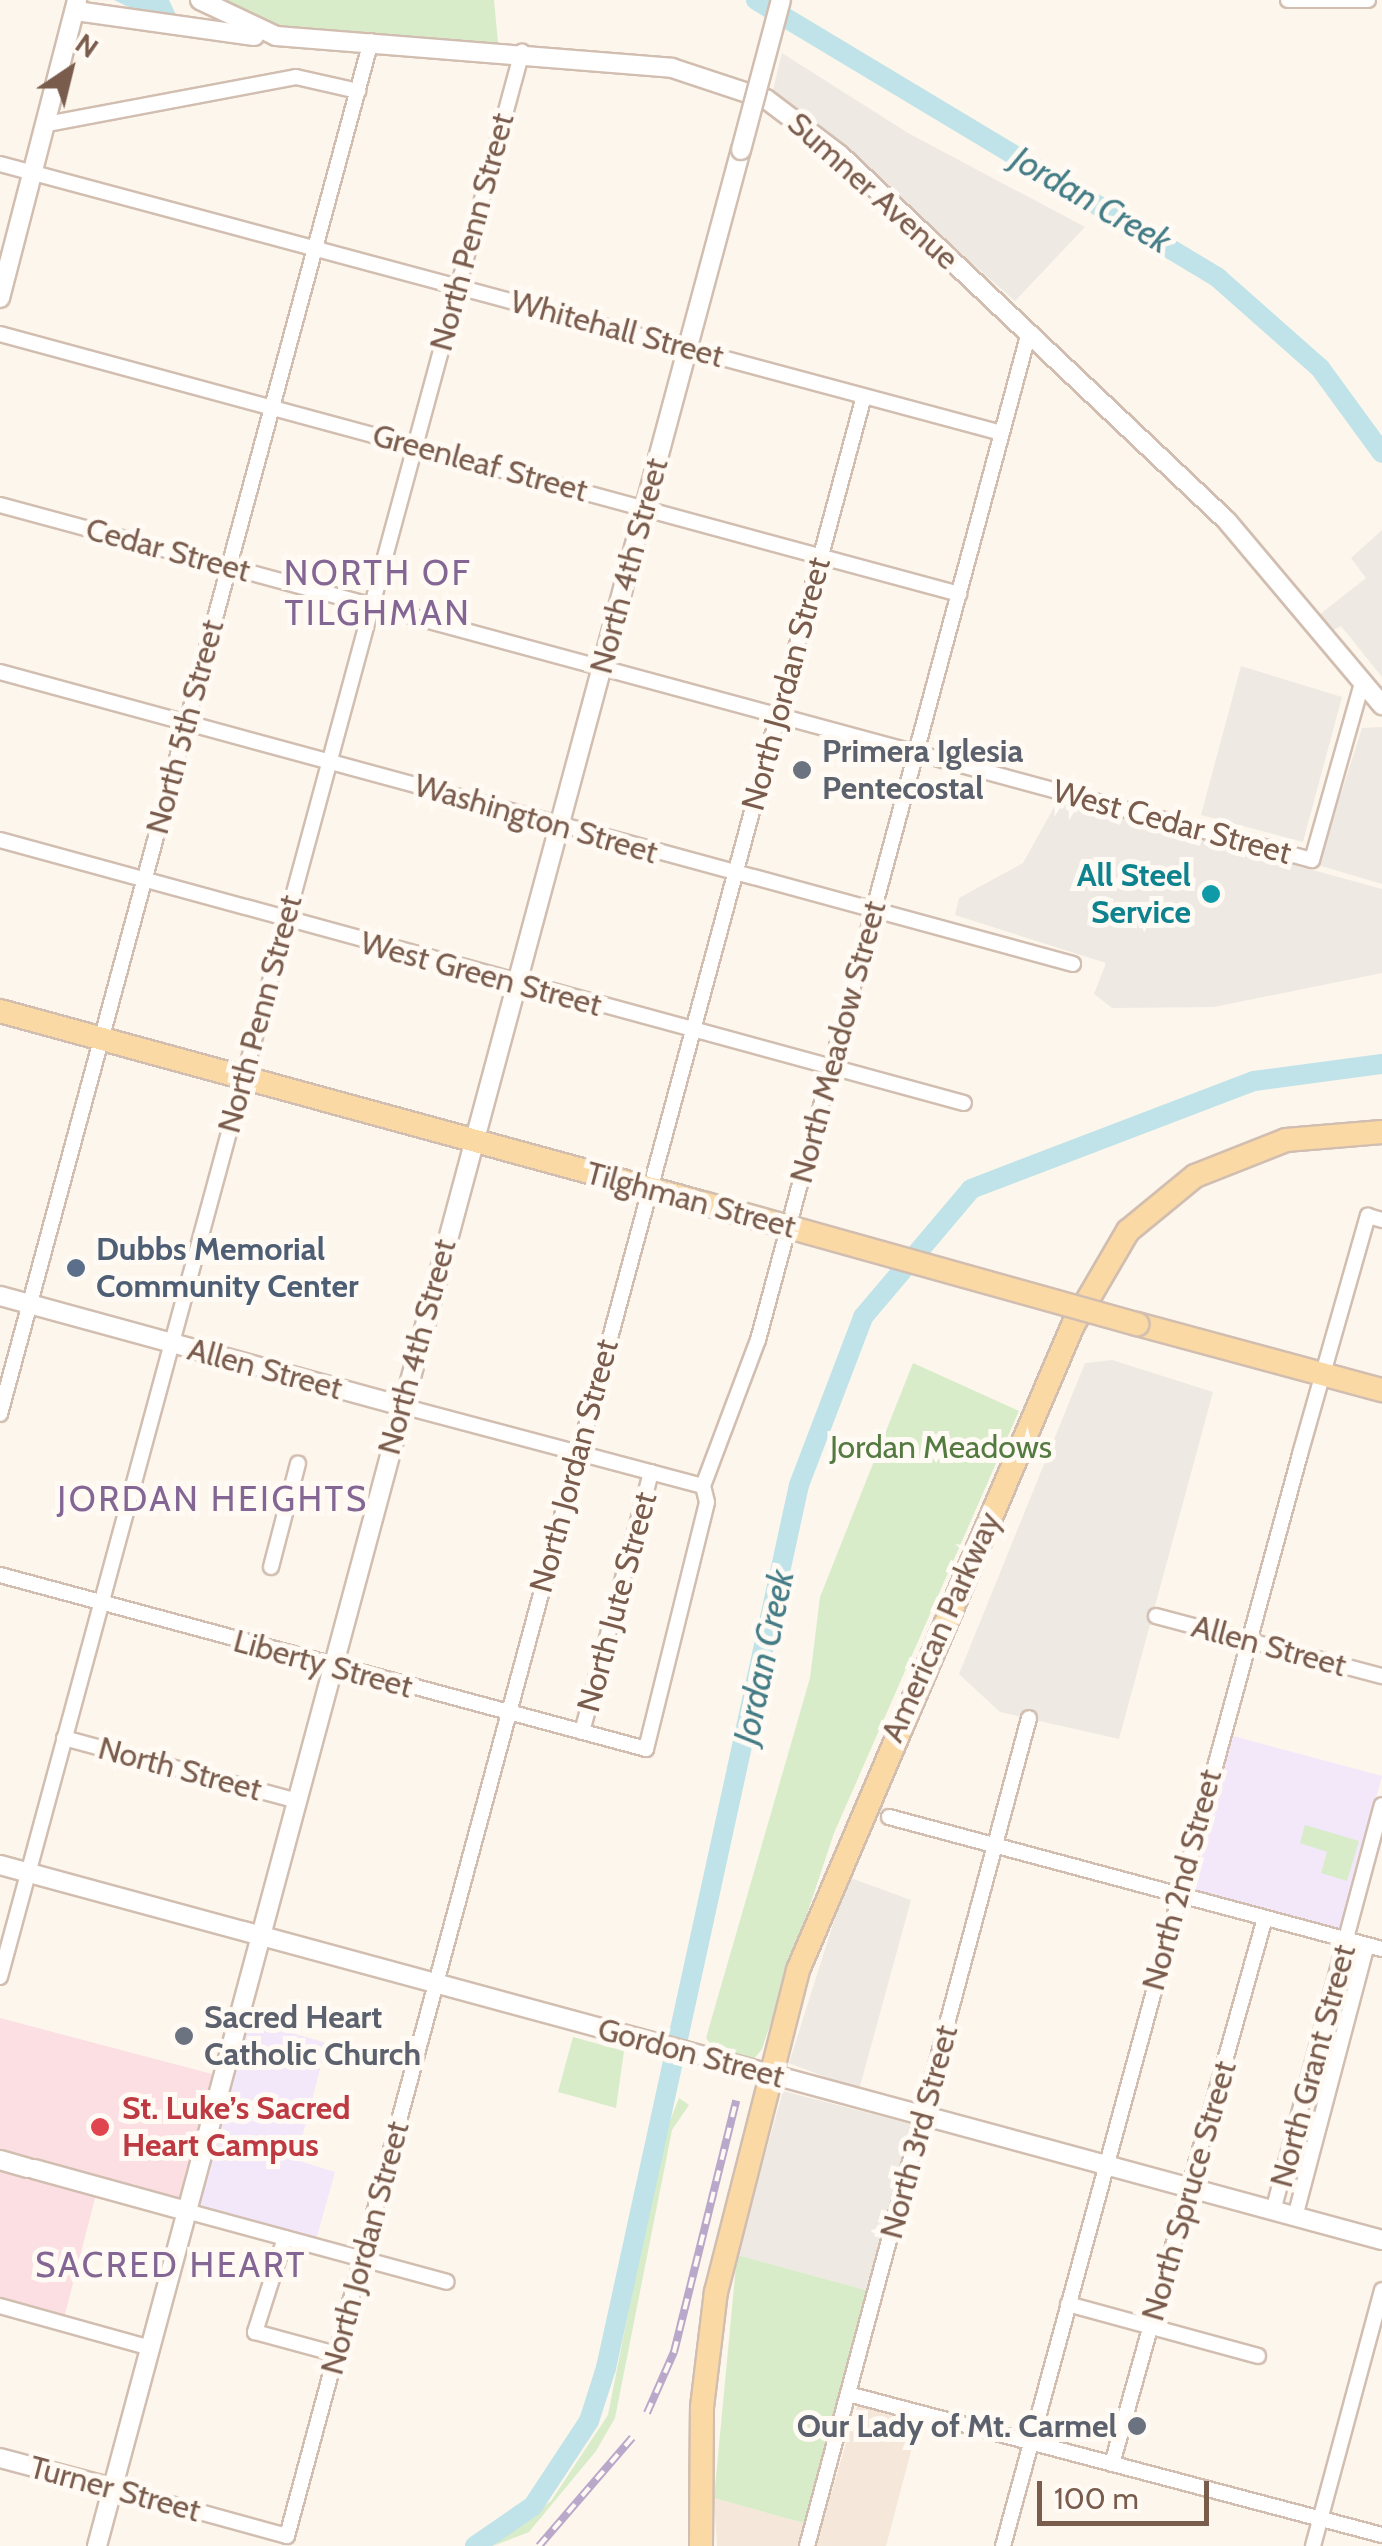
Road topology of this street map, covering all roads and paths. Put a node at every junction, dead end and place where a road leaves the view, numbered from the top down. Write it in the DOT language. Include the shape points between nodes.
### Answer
graph roads {
  1 [pos="200,0"];
  2 [pos="781,0"];
  3 [pos="1288,0"];
  4 [pos="1368,0"];
  5 [pos="77,6"];
  6 [pos="276,36"];
  7 [pos="371,41"];
  8 [pos="522,52"];
  9 [pos="358,91"];
  10 [pos="47,124"];
  11 [pos="0,164"];
  12 [pos="34,172"];
  13 [pos="316,248"];
  14 [pos="458,286"];
  15 [pos="0,298"];
  16 [pos="1029,332"];
  17 [pos="0,334"];
  18 [pos="688,349"];
  19 [pos="864,396"];
  20 [pos="273,407"];
  21 [pos="1002,433"];
  22 [pos="415,445"];
  23 [pos="0,505"];
  24 [pos="644,508"];
  25 [pos="821,556"];
  26 [pos="229,567"];
  27 [pos="959,594"];
  28 [pos="372,604"];
  29 [pos="602,667"];
  30 [pos="0,672"];
  31 [pos="1362,683"];
  32 [pos="1382,705"];
  33 [pos="777,716"];
  34 [pos="187,722"];
  35 [pos="916,752"];
  36 [pos="328,762"];
  37 [pos="558,827"];
  38 [pos="0,840"];
  39 [pos="734,874"];
  40 [pos="143,880"];
  41 [pos="873,911"];
  42 [pos="286,920"];
  43 [pos="1074,964"];
  44 [pos="515,983"];
  45 [pos="0,1011"];
  46 [pos="691,1030"];
  47 [pos="101,1038"];
  48 [pos="830,1068"];
  49 [pos="243,1077"];
  50 [pos="964,1103"];
  51 [pos="1382,1132"];
  52 [pos="473,1140"];
  53 [pos="648,1188"];
  54 [pos="1375,1218"];
  55 [pos="0,1296"];
  56 [pos="29,1304"];
  57 [pos="171,1343"];
  58 [pos="1325,1374"];
  59 [pos="1382,1390"];
  60 [pos="402,1406"];
  61 [pos="0,1414"];
  62 [pos="578,1452"];
  63 [pos="298,1463"];
  64 [pos="651,1472"];
  65 [pos="703,1486"];
  66 [pos="270,1566"];
  67 [pos="0,1575"];
  68 [pos="100,1602"];
  69 [pos="1156,1616"];
  70 [pos="1248,1640"];
  71 [pos="333,1666"];
  72 [pos="1382,1676"];
  73 [pos="510,1714"];
  74 [pos="1029,1718"];
  75 [pos="582,1732"];
  76 [pos="64,1738"];
  77 [pos="646,1749"];
  78 [pos="297,1801"];
  79 [pos="1382,1805"];
  80 [pos="889,1817"];
  81 [pos="996,1844"];
  82 [pos="0,1865"];
  83 [pos="27,1872"];
  84 [pos="1178,1894"];
  85 [pos="1266,1918"];
  86 [pos="261,1936"];
  87 [pos="1348,1940"];
  88 [pos="1374,1947"];
  89 [pos="0,1976"];
  90 [pos="436,1984"];
  91 [pos="768,2074"];
  92 [pos="925,2116"];
  93 [pos="0,2160"];
  94 [pos="1106,2164"];
  95 [pos="1191,2188"];
  96 [pos="1273,2210"];
  97 [pos="186,2211"];
  98 [pos="1295,2216"];
  99 [pos="284,2238"];
  100 [pos="1382,2240"];
  101 [pos="363,2259"];
  102 [pos="447,2282"];
  103 [pos="1382,2290"];
  104 [pos="1068,2304"];
  105 [pos="0,2306"];
  106 [pos="1151,2327"];
  107 [pos="150,2348"];
  108 [pos="336,2354"];
  109 [pos="1258,2356"];
  110 [pos="848,2394"];
  111 [pos="1031,2442"];
  112 [pos="0,2458"];
  113 [pos="1112,2464"];
  114 [pos="112,2488"];
  115 [pos="1320,2519"];
  116 [pos="1382,2535"];
  117 [pos="287,2536"];
  118 [pos="96,2546"];
  119 [pos="701,2546"];
  120 [pos="807,2546"];
  121 [pos="1003,2546"];
  122 [pos="1313,2546"];
  1 -- 6 [label="street, Sumner Avenue"];
  2 -- 18 [label="street, North 4th Street, bridge"];
  3 -- 4 [label="street"];
  5 -- 6 [label="street"];
  5 -- 10 [label="street"];
  6 -- 7 [label="street, Sumner Avenue"];
  7 -- 8 [label="street, Sumner Avenue"];
  7 -- 9 [label="street, North 5th Street"];
  8 -- 14 [label="street, North Penn Street"];
  8 -- 16 [label="street, Sumner Avenue" via="693,71 766,99 840,155"];
  9 -- 10 [label="street" via="296,77"];
  9 -- 13 [label="street, North 5th Street"];
  10 -- 12 [label="street"];
  11 -- 12 [label="street, Whitehall Street"];
  12 -- 13 [label="street, Whitehall Street"];
  12 -- 15 [label="street"];
  13 -- 14 [label="street, Whitehall Street"];
  13 -- 20 [label="street, North 5th Street"];
  14 -- 18 [label="street, Whitehall Street"];
  14 -- 22 [label="street, North Penn Street"];
  16 -- 21 [label="street, North Meadow Street"];
  16 -- 31 [label="street, Sumner Avenue" via="1227,521"];
  17 -- 20 [label="street, Greenleaf Street"];
  18 -- 19 [label="street, Whitehall Street"];
  18 -- 24 [label="street, North 4th Street"];
  19 -- 21 [label="street, Whitehall Street"];
  19 -- 25 [label="street, North Jordan Street"];
  20 -- 22 [label="street, Greenleaf Street"];
  20 -- 26 [label="street, North 5th Street"];
  21 -- 27 [label="street, North Meadow Street"];
  22 -- 24 [label="street, Greenleaf Street"];
  22 -- 28 [label="street, North Penn Street"];
  23 -- 26 [label="street, Cedar Street"];
  24 -- 25 [label="street, Greenleaf Street"];
  24 -- 29 [label="street, North 4th Street"];
  25 -- 27 [label="street, Greenleaf Street"];
  25 -- 33 [label="street, North Jordan Street"];
  26 -- 28 [label="street, Cedar Street"];
  26 -- 34 [label="street, North 5th Street"];
  27 -- 35 [label="street, North Meadow Street"];
  28 -- 29 [label="street, Cedar Street"];
  28 -- 36 [label="street, North Penn Street"];
  29 -- 33 [label="street, Cedar Street"];
  29 -- 37 [label="street, North 4th Street"];
  30 -- 34 [label="street, Washington Street"];
  31 -- 32 [label="street, Sumner Avenue"];
  31 -- 35 [label="street, West Cedar Street" via="1312,860"];
  33 -- 35 [label="street, Cedar Street"];
  33 -- 39 [label="street, North Jordan Street"];
  34 -- 36 [label="street, Washington Street"];
  34 -- 40 [label="street, North 5th Street"];
  35 -- 41 [label="street, North Meadow Street"];
  36 -- 37 [label="street, Washington Street"];
  36 -- 42 [label="street, North Penn Street"];
  37 -- 39 [label="street, Washington Street"];
  37 -- 44 [label="street, North 4th Street"];
  38 -- 40 [label="street, West Green Street"];
  39 -- 41 [label="street, Washington Street"];
  39 -- 46 [label="street, North Jordan Street"];
  40 -- 42 [label="street, West Green Street"];
  40 -- 47 [label="street, North 5th Street"];
  41 -- 43 [label="street, Washington Street"];
  41 -- 48 [label="street, North Meadow Street"];
  42 -- 44 [label="street, West Green Street"];
  42 -- 49 [label="street, North Penn Street"];
  44 -- 46 [label="street, West Green Street"];
  44 -- 52 [label="street, North 4th Street"];
  45 -- 47 [label="main road, Tilghman Street"];
  46 -- 48 [label="street, West Green Street"];
  46 -- 53 [label="street, North Jordan Street"];
  47 -- 49 [label="main road, Tilghman Street"];
  47 -- 56 [label="street, North 5th Street"];
  48 -- 50 [label="street, West Green Street"];
  48 -- 65 [label="street, North Meadow Street" via="758,1340"];
  49 -- 52 [label="main road, Tilghman Street"];
  49 -- 57 [label="street, North Penn Street"];
  51 -- 91 [label="main road, American Parkway" via="1308,1136 1224,1161 1167,1194 1112,1250 861,1808"];
  52 -- 53 [label="main road, Tilghman Street"];
  52 -- 60 [label="street, North 4th Street"];
  53 -- 58 [label="main road, Tilghman Street, bridge"];
  53 -- 62 [label="street, North Jordan Street"];
  54 -- 58 [label="street, North 2nd Street"];
  55 -- 56 [label="street, Allen Street"];
  56 -- 57 [label="street, Allen Street"];
  56 -- 61 [label="street, North 5th Street"];
  57 -- 60 [label="street, Allen Street"];
  57 -- 68 [label="street, North Penn Street"];
  58 -- 59 [label="main road, Tilghman Street"];
  58 -- 70 [label="street, North 2nd Street"];
  60 -- 62 [label="street, Allen Street"];
  60 -- 71 [label="street, North 4th Street"];
  62 -- 64 [label="street, Allen Street"];
  62 -- 73 [label="street, North Jordan Street"];
  63 -- 66 [label="street"];
  64 -- 65 [label="street, Allen Street"];
  64 -- 75 [label="street, North Jute Street"];
  65 -- 77 [label="street, North Meadow Street" via="708,1502"];
  67 -- 68 [label="street, Liberty Street"];
  68 -- 71 [label="street, Liberty Street"];
  68 -- 76 [label="street, North Penn Street"];
  69 -- 70 [label="street, Allen Street"];
  70 -- 72 [label="street, Allen Street"];
  70 -- 84 [label="street, North 2nd Street"];
  71 -- 73 [label="street, Liberty Street"];
  71 -- 78 [label="street, North 4th Street"];
  73 -- 75 [label="street, Liberty Street"];
  73 -- 90 [label="street, North Jordan Street"];
  74 -- 81 [label="street, North 3rd Street"];
  75 -- 77 [label="street, Liberty Street"];
  76 -- 78 [label="street, North Street"];
  76 -- 83 [label="street, North Penn Street"];
  78 -- 86 [label="street, North 4th Street"];
  79 -- 87 [label="street, North Grant Street"];
  80 -- 81 [label="street"];
  81 -- 84 [label="street"];
  81 -- 92 [label="street, North 3rd Street"];
  82 -- 83 [label="street, Gordon Street"];
  83 -- 86 [label="street, Gordon Street"];
  83 -- 89 [label="street, North Penn Street"];
  84 -- 85 [label="street"];
  84 -- 94 [label="street, North 2nd Street"];
  85 -- 87 [label="street"];
  85 -- 95 [label="street, North Spruce Street"];
  86 -- 90 [label="street, Gordon Street"];
  86 -- 97 [label="street, North 4th Street"];
  87 -- 88 [label="street"];
  87 -- 96 [label="street, North Grant Street"];
  88 -- 98 [label="street"];
  90 -- 91 [label="street, Gordon Street"];
  90 -- 101 [label="street, North Jordan Street"];
  91 -- 92 [label="street, Gordon Street"];
  91 -- 119 [label="main road, American Parkway" via="716,2292 702,2407"];
  92 -- 94 [label="street, Gordon Street"];
  92 -- 110 [label="street, North 3rd Street"];
  93 -- 97 [label="street"];
  94 -- 95 [label="street, Gordon Street"];
  94 -- 104 [label="street, North 2nd Street"];
  95 -- 96 [label="street, Gordon Street"];
  95 -- 106 [label="street, North Spruce Street"];
  96 -- 98 [label="street, Gordon Street"];
  97 -- 99 [label="street"];
  97 -- 107 [label="street, North 4th Street"];
  98 -- 100 [label="street, Gordon Street"];
  99 -- 101 [label="street"];
  99 -- 108 [label="street" via="255,2332"];
  101 -- 102 [label="street"];
  101 -- 108 [label="street, North Jordan Street"];
  103 -- 115 [label="street"];
  104 -- 106 [label="street"];
  104 -- 111 [label="street, North 2nd Street"];
  105 -- 107 [label="street"];
  106 -- 109 [label="street"];
  106 -- 113 [label="street, North Spruce Street"];
  107 -- 114 [label="street, North 4th Street"];
  108 -- 117 [label="street, North Jordan Street"];
  110 -- 111 [label="street"];
  110 -- 120 [label="street, North 3rd Street"];
  111 -- 113 [label="street"];
  111 -- 121 [label="street, North 2nd Street"];
  112 -- 114 [label="street, Turner Street"];
  113 -- 115 [label="street"];
  114 -- 117 [label="street, Turner Street"];
  114 -- 118 [label="street, North 4th Street"];
  115 -- 116 [label="street"];
  115 -- 122 [label="street"];
}
